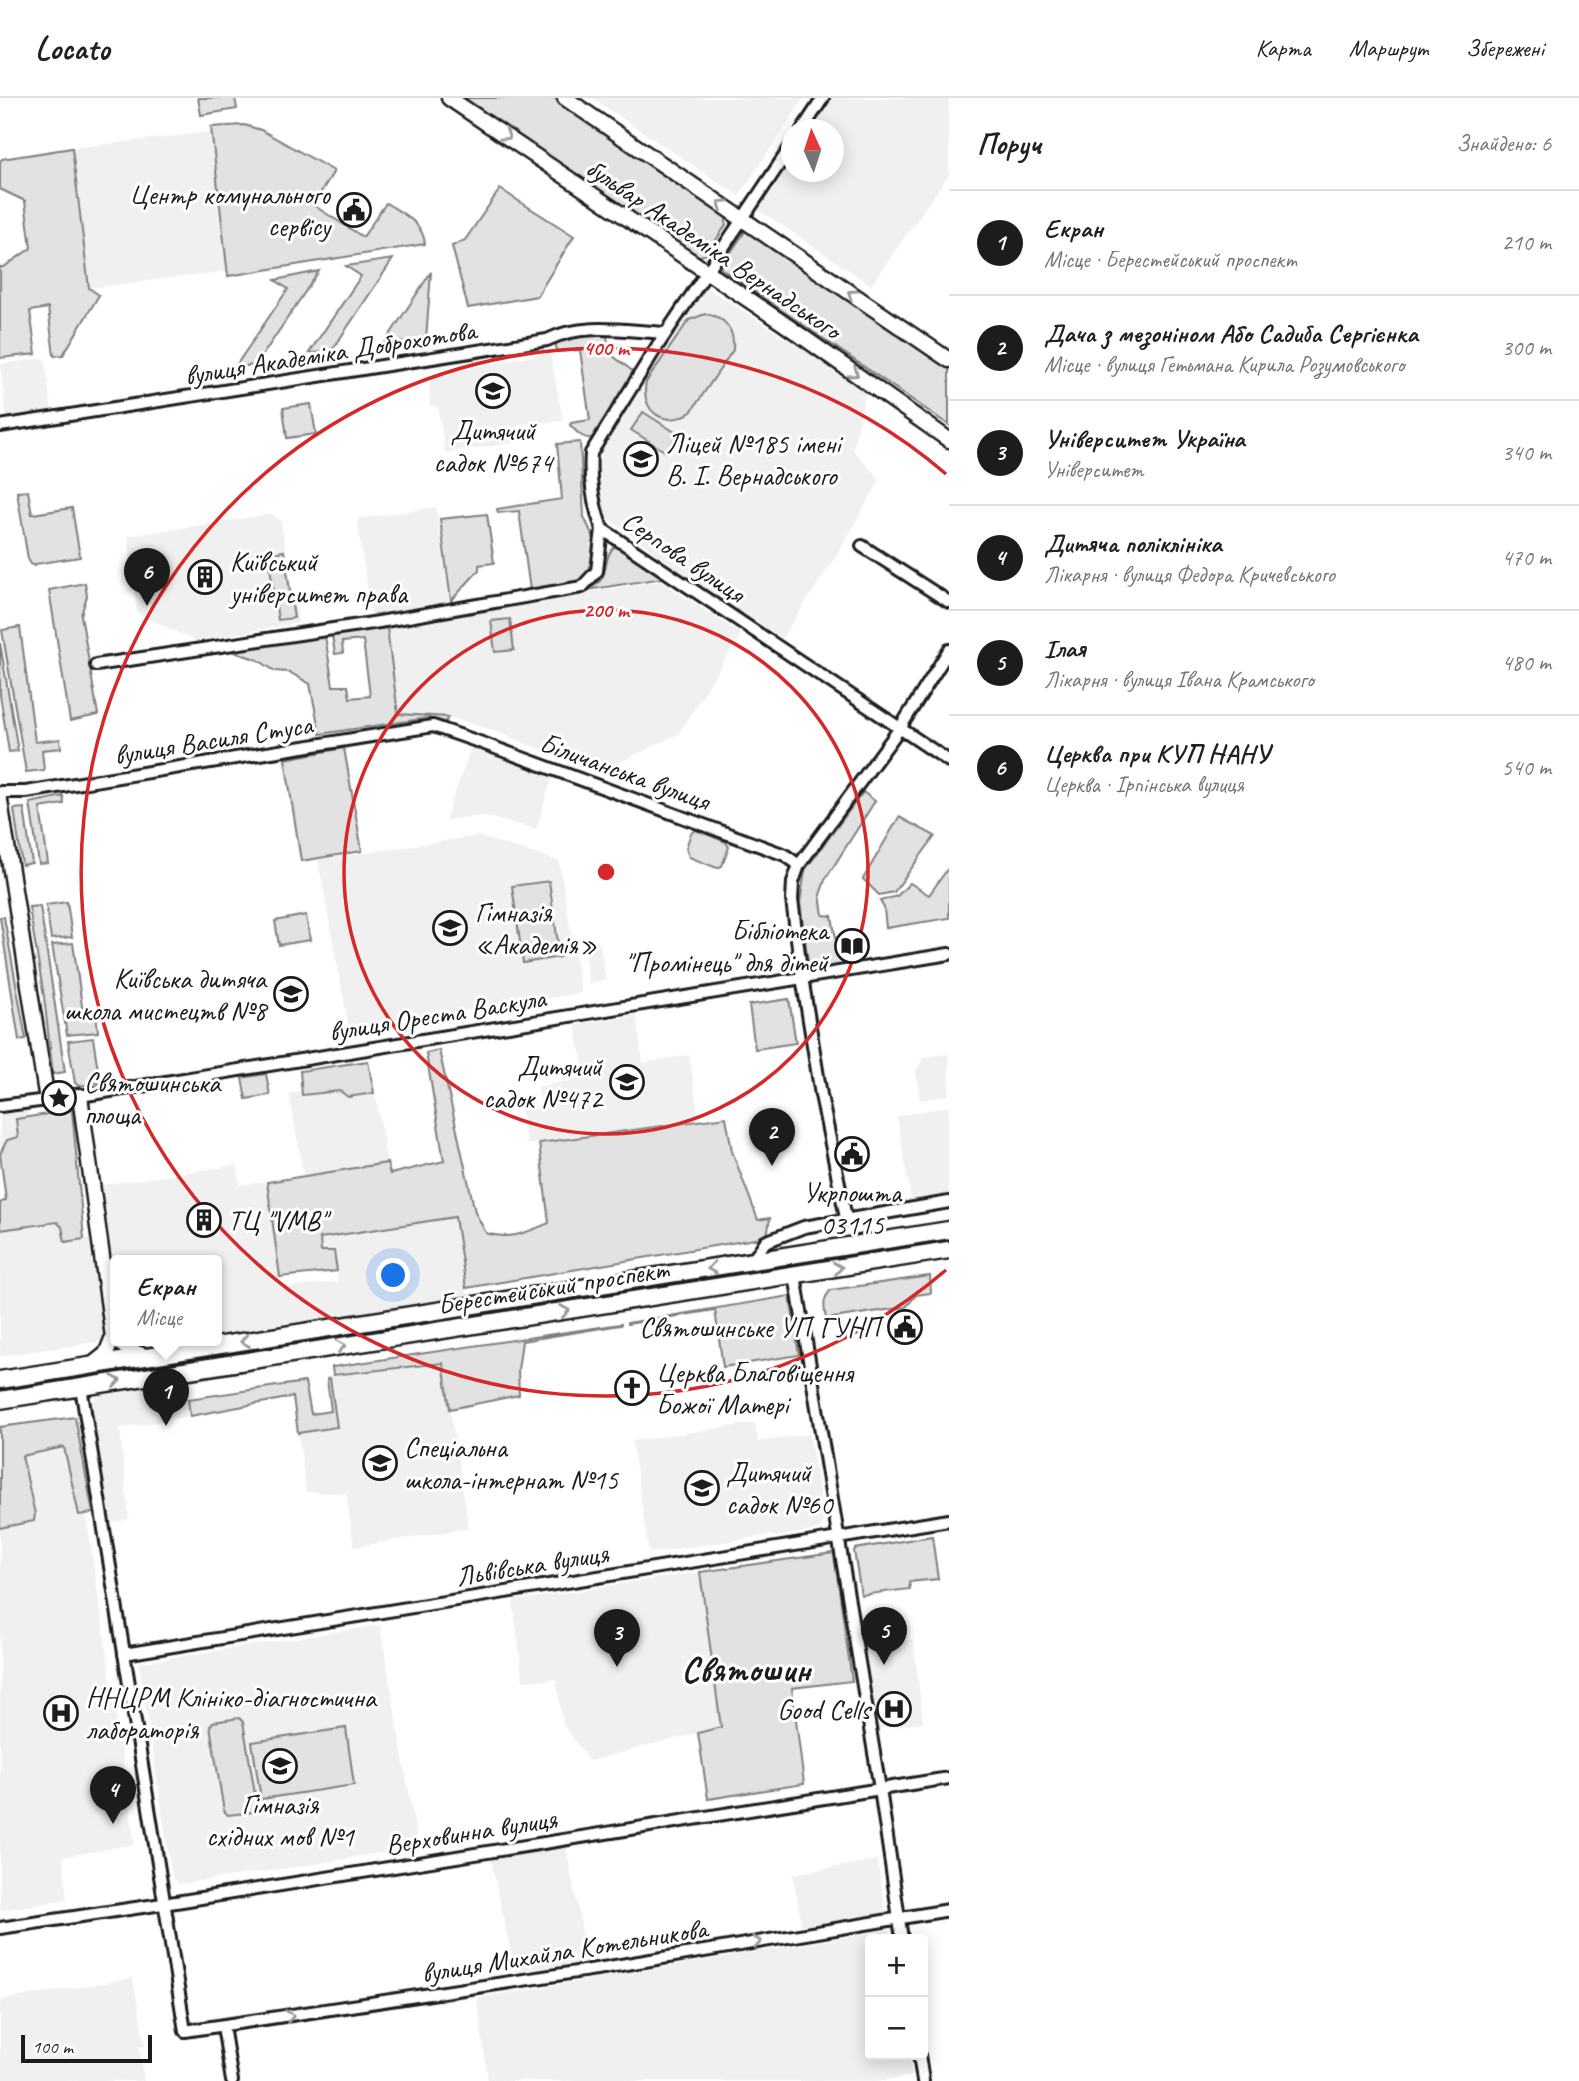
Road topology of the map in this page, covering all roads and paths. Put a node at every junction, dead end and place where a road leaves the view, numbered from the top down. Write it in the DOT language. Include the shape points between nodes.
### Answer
graph roads {
  1 [pos="449,98"];
  2 [pos="565,98"];
  3 [pos="823,98"];
  4 [pos="809,119"];
  5 [pos="781,161"];
  6 [pos="743,218"];
  7 [pos="707,271"];
  8 [pos="666,333"];
  9 [pos="949,360"];
  10 [pos="0,426"];
  11 [pos="949,440"];
  12 [pos="601,529"];
  13 [pos="862,546"];
  14 [pos="949,602"];
  15 [pos="949,650"];
  16 [pos="96,665"];
  17 [pos="433,726"];
  18 [pos="900,728"];
  19 [pos="949,761"];
  20 [pos="0,792"];
  21 [pos="0,801"];
  22 [pos="799,866"];
  23 [pos="949,954"];
  24 [pos="802,977"];
  25 [pos="80,1096"];
  26 [pos="47,1100"];
  27 [pos="0,1106"];
  28 [pos="949,1202"];
  29 [pos="846,1218"];
  30 [pos="949,1230"];
  31 [pos="949,1250"];
  32 [pos="752,1262"];
  33 [pos="795,1275"];
  34 [pos="110,1304"];
  35 [pos="222,1345"];
  36 [pos="111,1346"];
  37 [pos="124,1346"];
  38 [pos="218,1346"];
  39 [pos="148,1357"];
  40 [pos="91,1366"];
  41 [pos="0,1380"];
  42 [pos="81,1387"];
  43 [pos="0,1400"];
  44 [pos="949,1520"];
  45 [pos="838,1537"];
  46 [pos="124,1654"];
  47 [pos="949,1778"];
  48 [pos="880,1789"];
  49 [pos="164,1903"];
  50 [pos="949,1910"];
  51 [pos="899,1918"];
  52 [pos="0,1928"];
  53 [pos="901,1934"];
  54 [pos="223,2026"];
  55 [pos="920,2060"];
  56 [pos="232,2081"];
  57 [pos="923,2081"];
  1 -- 7 [label="main road, бульвар Академіка Вернадського, one-way"];
  6 -- 2 [label="main road, бульвар Академіка Вернадського, one-way"];
  3 -- 4 [label="street"];
  5 -- 6 [label="street, Серпова вулиця"];
  6 -- 7 [label="street, Серпова вулиця"];
  9 -- 6 [label="main road, бульвар Академіка Вернадського, one-way"];
  7 -- 8 [label="street, Серпова вулиця"];
  7 -- 11 [label="main road, бульвар Академіка Вернадського, one-way"];
  8 -- 10 [label="street, вулиця Академіка Доброхотова" via="581,329 547,340"];
  8 -- 12 [label="street, Серпова вулиця" via="591,453 594,508"];
  12 -- 16 [label="street" via="597,571 582,587"];
  12 -- 18 [label="street, Серпова вулиця"];
  13 -- 14 [label="street"];
  15 -- 18 [label="street"];
  17 -- 20 [label="street, вулиця Василя Стуса" via="75,785"];
  17 -- 22 [label="street, Біличанська вулиця" via="785,855"];
  18 -- 19 [label="street, Серпова вулиця"];
  18 -- 22 [label="street"];
  21 -- 26 [label="main road"];
  22 -- 24 [label="street" via="792,900"];
  23 -- 24 [label="street, вулиця Ореста Васкула"];
  24 -- 25 [label="street, вулиця Ореста Васкула"];
  24 -- 29 [label="street"];
  25 -- 26 [label="main road"];
  25 -- 34 [label="main road"];
  26 -- 27 [label="street"];
  28 -- 29 [label="street"];
  29 -- 32 [label="street" via="765,1242"];
  30 -- 32 [label="main road, Берестейський проспект"];
  33 -- 31 [label="main road, Берестейський проспект, one-way"];
  32 -- 35 [label="main road, Берестейський проспект, one-way"];
  42 -- 33 [label="main road, Берестейський проспект, one-way"];
  33 -- 45 [label="street"];
  36 -- 40 [label="main road"];
  37 -- 39 [label="main road"];
  38 -- 39 [label="main road, Берестейський проспект, one-way"];
  39 -- 40 [label="main road, Берестейський проспект"];
  40 -- 41 [label="main road, Берестейський проспект"];
  42 -- 43 [label="main road, Берестейський проспект"];
  42 -- 46 [label="street"];
  44 -- 45 [label="street, Львівська вулиця"];
  45 -- 46 [label="street, Львівська вулиця"];
  45 -- 48 [label="street"];
  46 -- 49 [label="street"];
  47 -- 48 [label="street, Верховинна вулиця"];
  48 -- 49 [label="street, Верховинна вулиця"];
  48 -- 51 [label="street"];
  49 -- 52 [label="street, Верховинна вулиця"];
  49 -- 54 [label="street, вулиця Михайла Котельникова" via="185,2031"];
  50 -- 51 [label="street, вулиця Михайла Котельникова"];
  51 -- 53 [label="street"];
  54 -- 51 [label="street, вулиця Михайла Котельникова, one-way"];
  54 -- 56 [label="street"];
  55 -- 57 [label="street"];
}
